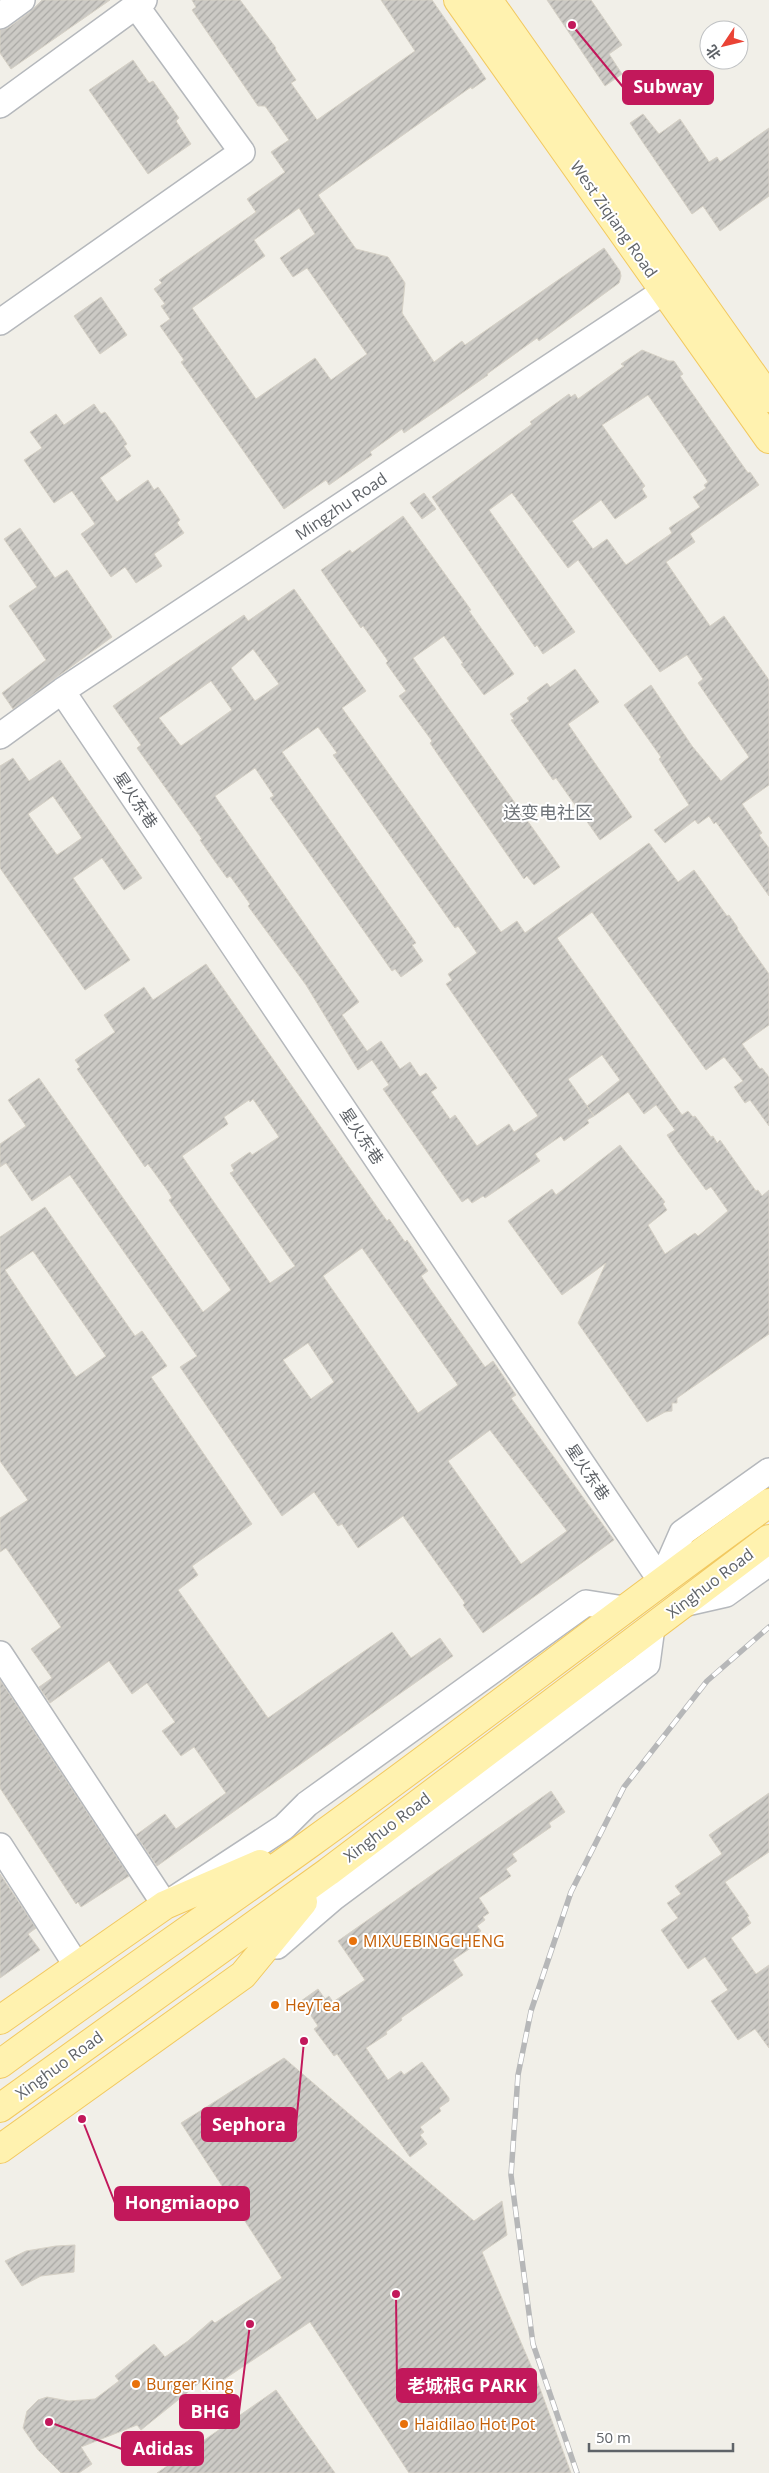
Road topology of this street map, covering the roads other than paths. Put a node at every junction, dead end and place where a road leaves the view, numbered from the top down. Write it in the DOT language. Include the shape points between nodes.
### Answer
graph roads {
  1 [pos="22,0"];
  2 [pos="458,0"];
  3 [pos="488,0"];
  4 [pos="140,3"];
  5 [pos="0,16"];
  6 [pos="0,105"];
  7 [pos="675,284"];
  8 [pos="0,322"];
  9 [pos="769,398"];
  10 [pos="769,439"];
  11 [pos="62,691"];
  12 [pos="0,736"];
  13 [pos="769,1471"];
  14 [pos="769,1503"];
  15 [pos="769,1539"];
  16 [pos="769,1563"];
  17 [pos="661,1581"];
  18 [pos="682,1604"];
  19 [pos="624,1609"];
  20 [pos="652,1627"];
  21 [pos="0,1654"];
  22 [pos="312,1842"];
  23 [pos="0,1846"];
  24 [pos="328,1872"];
  25 [pos="165,1905"];
  26 [pos="77,1966"];
  27 [pos="243,1975"];
  28 [pos="0,2020"];
  29 [pos="0,2064"];
  30 [pos="0,2108"];
  31 [pos="0,2149"];
  1 -- 5 [label="street"];
  2 -- 7 [label="main road, West Ziqiang Road"];
  3 -- 7 [label="main road, West Ziqiang Road"];
  4 -- 6 [label="street"];
  4 -- 8 [label="street" via="242,152"];
  7 -- 9 [label="main road, West Ziqiang Road"];
  7 -- 10 [label="main road, West Ziqiang Road"];
  7 -- 11 [label="street, Mingzhu Road"];
  11 -- 12 [label="street, Mingzhu Road"];
  11 -- 17 [label="street, 星火东巷"];
  13 -- 17 [label="street" via="682,1533"];
  14 -- 17 [label="main road, Xinghuo Road"];
  15 -- 18 [label="main road, Xinghuo Road"];
  16 -- 18 [label="street" via="726,1594"];
  17 -- 19 [label="main road, Xinghuo Road"];
  18 -- 20 [label="main road, Xinghuo Road"];
  19 -- 22 [label="main road, Xinghuo Road"];
  19 -- 25 [label="street" via="586,1603 308,1804 284,1827"];
  20 -- 24 [label="main road, Xinghuo Road"];
  20 -- 27 [label="street" via="647,1664 333,1898"];
  21 -- 25 [label="street"];
  22 -- 25 [label="main road"];
  22 -- 29 [label="main road, Xinghuo Road"];
  23 -- 26 [label="street"];
  24 -- 27 [label="main road"];
  24 -- 30 [label="main road, Xinghuo Road"];
  25 -- 26 [label="main road"];
  26 -- 28 [label="main road"];
  27 -- 31 [label="main road"];
}
